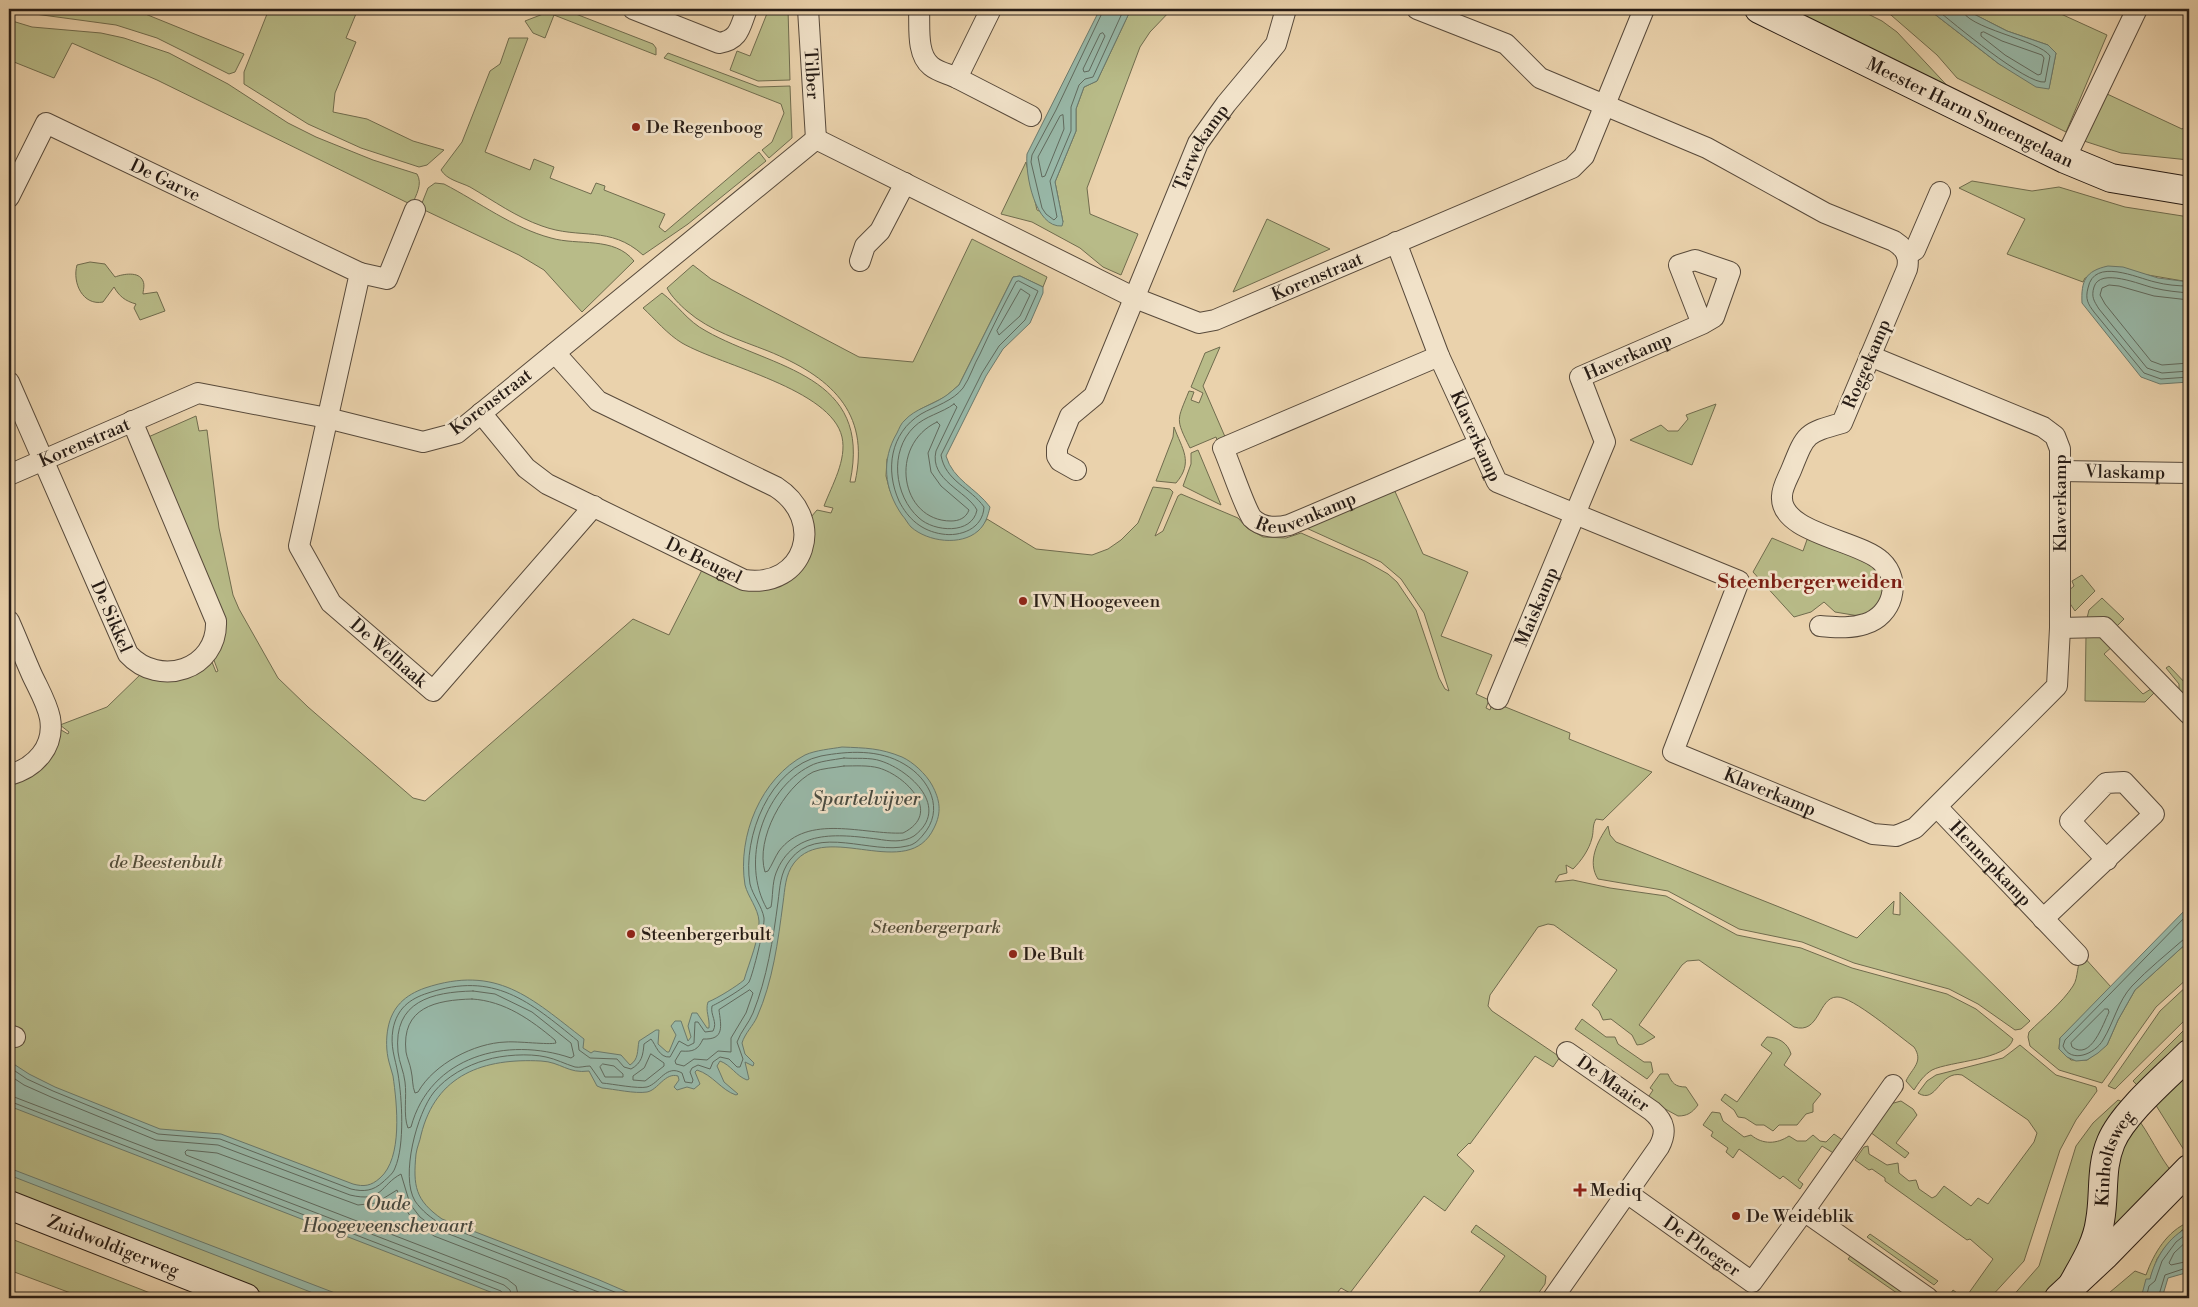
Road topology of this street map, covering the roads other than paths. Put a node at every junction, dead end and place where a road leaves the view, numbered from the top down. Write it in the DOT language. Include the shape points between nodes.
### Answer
graph roads {
  1 [pos="633,9"];
  2 [pos="747,9"];
  3 [pos="808,9"];
  4 [pos="919,9"];
  5 [pos="991,9"];
  6 [pos="1286,9"];
  7 [pos="1417,9"];
  8 [pos="1644,9"];
  9 [pos="1759,9"];
  10 [pos="2137,9"];
  11 [pos="957,78"];
  12 [pos="1605,105"];
  13 [pos="1031,116"];
  14 [pos="816,138"];
  15 [pos="2065,159"];
  16 [pos="16,164"];
  17 [pos="905,183"];
  18 [pos="1940,192"];
  19 [pos="2189,192"];
  20 [pos="9,197"];
  21 [pos="416,210"];
  22 [pos="1396,242"];
  23 [pos="1907,255"];
  24 [pos="860,262"];
  25 [pos="360,273"];
  26 [pos="1135,298"];
  27 [pos="1702,324"];
  28 [pos="555,353"];
  29 [pos="1439,356"];
  30 [pos="1870,356"];
  31 [pos="9,382"];
  32 [pos="481,413"];
  33 [pos="327,418"];
  34 [pos="132,421"];
  35 [pos="1480,444"];
  36 [pos="42,460"];
  37 [pos="1076,470"];
  38 [pos="2060,471"];
  39 [pos="2189,473"];
  40 [pos="9,475"];
  41 [pos="594,506"];
  42 [pos="1576,515"];
  43 [pos="9,621"];
  44 [pos="1820,626"];
  45 [pos="2060,628"];
  46 [pos="1498,699"];
  47 [pos="2189,714"];
  48 [pos="9,775"];
  49 [pos="1937,807"];
  50 [pos="2107,860"];
  51 [pos="2043,919"];
  52 [pos="2078,955"];
  53 [pos="1567,1052"];
  54 [pos="2189,1054"];
  55 [pos="1893,1085"];
  56 [pos="2189,1169"];
  57 [pos="1627,1193"];
  58 [pos="9,1205"];
  59 [pos="1804,1210"];
  60 [pos="2066,1291"];
  61 [pos="246,1298"];
  62 [pos="1553,1298"];
  63 [pos="1928,1298"];
  1 -- 2 [label="street" via="719,43 730,41 736,35"];
  3 -- 14 [label="street, Tilber"];
  4 -- 11 [label="street" via="925,59 934,68"];
  5 -- 11 [label="street"];
  6 -- 26 [label="street, Tarwekamp" via="1276,44 1198,143"];
  7 -- 12 [label="street" via="1506,44 1540,78"];
  8 -- 12 [label="street, Korenstraat"];
  9 -- 15 [label="street, Meester Harm Smeengelaan"];
  10 -- 15 [label="street"];
  11 -- 13 [label="street"];
  12 -- 22 [label="street, Korenstraat" via="1584,156 1572,168"];
  12 -- 23 [label="street" via="1707,148 1825,213 1900,245"];
  14 -- 17 [label="street, Korenstraat"];
  14 -- 28 [label="street, Korenstraat"];
  15 -- 19 [label="street, Meester Harm Smeengelaan" via="2111,178"];
  16 -- 20 [label="street, De Garve"];
  16 -- 25 [label="street, De Garve" via="46,123"];
  17 -- 24 [label="street" via="880,231 865,246"];
  17 -- 26 [label="street, Korenstraat"];
  18 -- 23 [label="street, Roggekamp" via="1915,250"];
  21 -- 25 [label="street, De Garve" via="387,279"];
  22 -- 26 [label="street, Korenstraat" via="1214,320 1199,323"];
  22 -- 29 [label="street, Klaverkamp"];
  23 -- 30 [label="street, Roggekamp" via="1907,269"];
  25 -- 33 [label="street"];
  26 -- 37 [label="street, Tarwekamp" via="1094,396 1070,416 1057,448 1060,461"];
  27 -- 42 [label="street, Haverkamp" via="1580,377 1606,442"];
  28 -- 32 [label="street, Korenstraat"];
  28 -- 41 [label="street, De Beugel" via="598,402 776,487 788,496 803,520 804,541 797,560 784,572 764,581 744,580"];
  29 -- 35 [label="street, Klaverkamp"];
  29 -- 35 [label="street, Reuvenkamp" via="1223,448 1252,517 1268,526 1290,525"];
  30 -- 38 [label="street, Klaverkamp" via="2050,430 2060,448"];
  30 -- 44 [label="street, Roggekamp" via="1842,423 1812,432 1801,445 1782,496 1787,514 1804,527 1869,551 1883,562 1892,577 1893,592 1890,605 1867,624 1850,628"];
  31 -- 36 [label="street"];
  32 -- 33 [label="street, Korenstraat" via="457,433 423,442"];
  32 -- 41 [label="street, De Beugel" via="530,472 547,484"];
  33 -- 34 [label="street, Korenstraat" via="198,393"];
  33 -- 41 [label="street, De Welhaak" via="298,546 331,603 433,691"];
  34 -- 36 [label="street, Korenstraat"];
  34 -- 36 [label="street, De Sikkel" via="216,621 212,645 202,658 189,666 172,671 153,671 128,654"];
  35 -- 42 [label="street, Klaverkamp" via="1497,482"];
  36 -- 40 [label="street, Korenstraat"];
  38 -- 39 [label="street, Vlaskamp"];
  38 -- 45 [label="street, Klaverkamp"];
  42 -- 46 [label="street, Maiskamp"];
  42 -- 49 [label="street, Klaverkamp" via="1739,581 1673,752 1873,834 1906,834"];
  43 -- 48 [label="street" via="46,707 50,730 48,741 37,760 28,768"];
  45 -- 47 [label="street" via="2104,628"];
  45 -- 49 [label="street, Klaverkamp" via="2057,686"];
  49 -- 51 [label="street, Hennepkamp"];
  50 -- 51 [label="street, Hennepkamp"];
  51 -- 52 [label="street, Hennepkamp"];
  53 -- 57 [label="street, De Maaier" via="1652,1110 1664,1123 1664,1139"];
  54 -- 60 [label="street, Kinholtsweg" via="2127,1114 2111,1140 2103,1169 2096,1237"];
  55 -- 59 [label="street"];
  56 -- 60 [label="street, Kinholtsweg" via="2105,1256"];
  57 -- 59 [label="street, De Ploeger" via="1752,1282"];
  57 -- 62 [label="street"];
  58 -- 61 [label="street, Zuidwoldigerweg"];
  59 -- 63 [label="street"];
}
